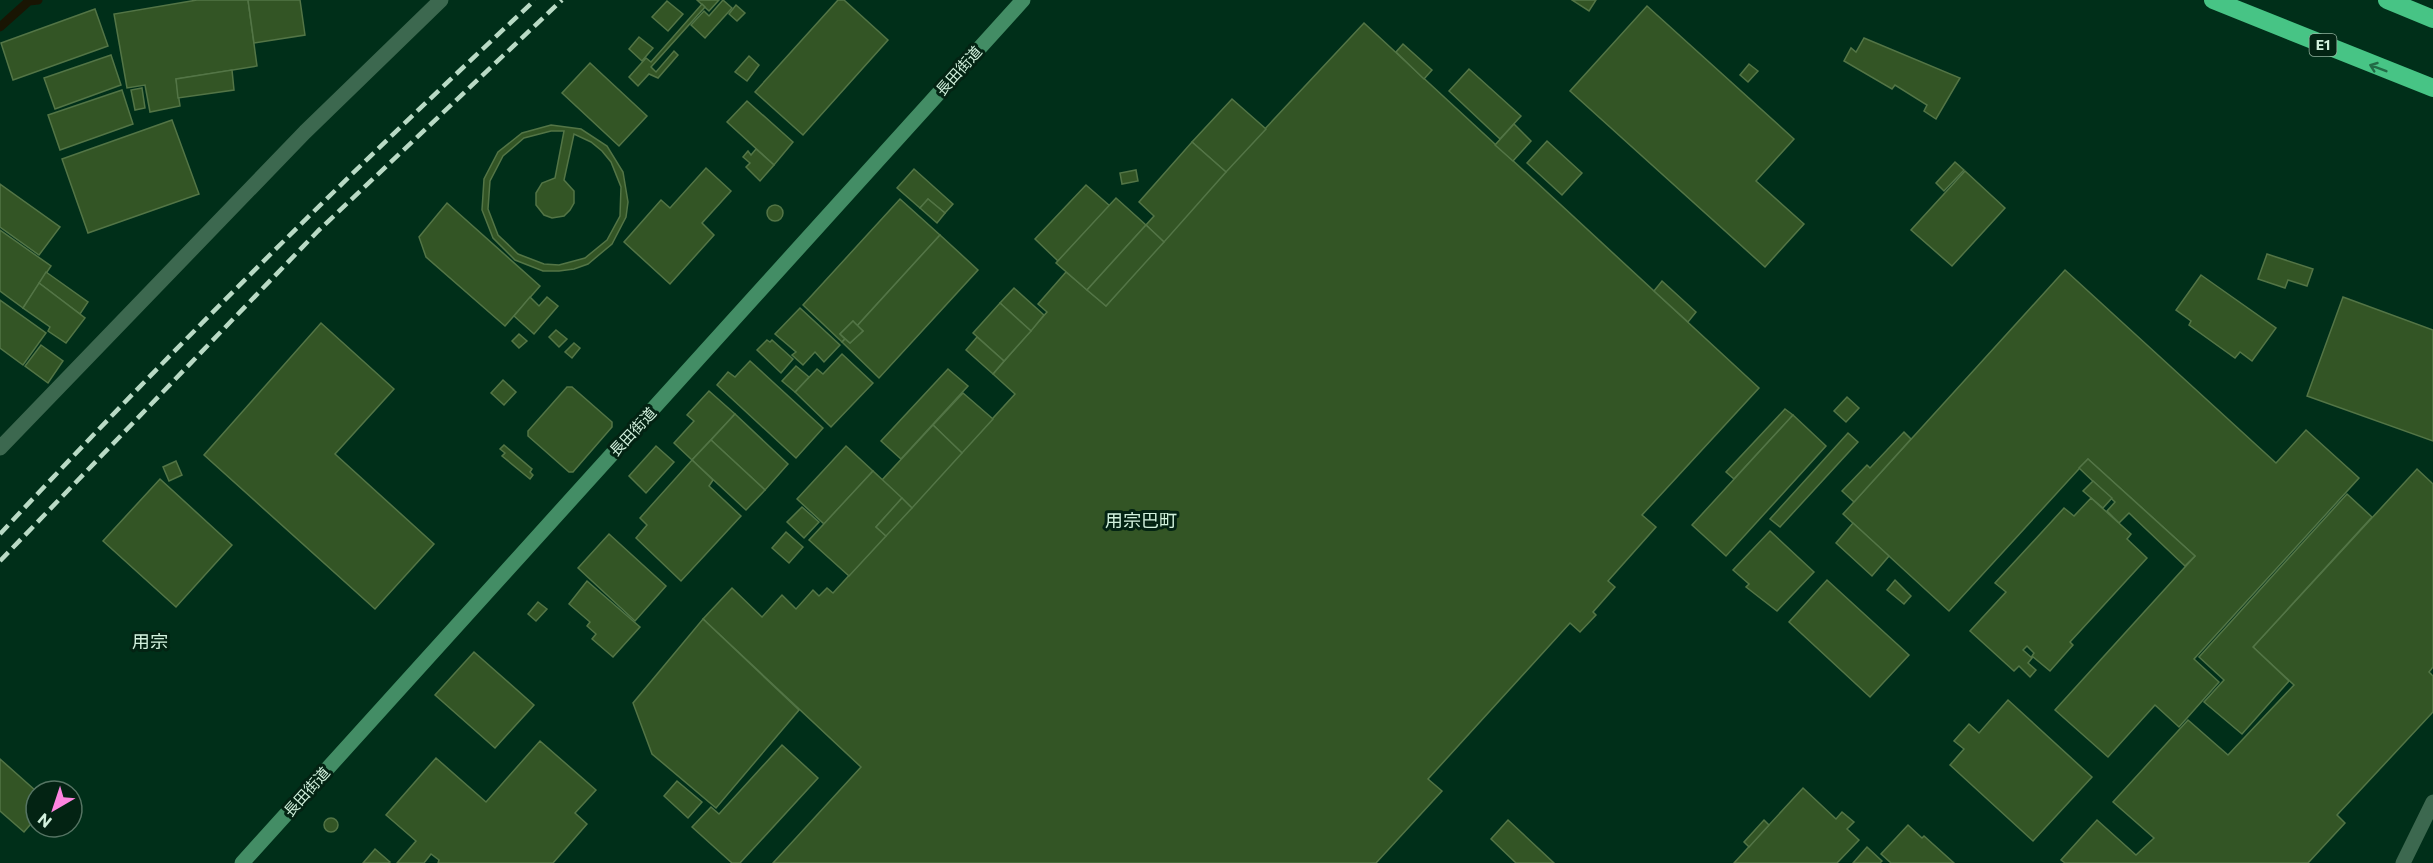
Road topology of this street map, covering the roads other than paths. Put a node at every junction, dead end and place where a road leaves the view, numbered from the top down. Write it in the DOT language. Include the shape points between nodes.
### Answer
graph roads {
  1 [pos="441,0"];
  2 [pos="1023,0"];
  3 [pos="2213,0"];
  4 [pos="2387,0"];
  5 [pos="2433,19"];
  6 [pos="2433,88"];
  7 [pos="0,448"];
  8 [pos="2433,802"];
  9 [pos="242,863"];
  10 [pos="2403,863"];
  1 -- 7 [label="street" via="313,124"];
  2 -- 9 [label="main road, 長田街道"];
  6 -- 3 [label="highway, E1, one-way"];
  4 -- 5 [label="highway"];
  8 -- 10 [label="street"];
}
